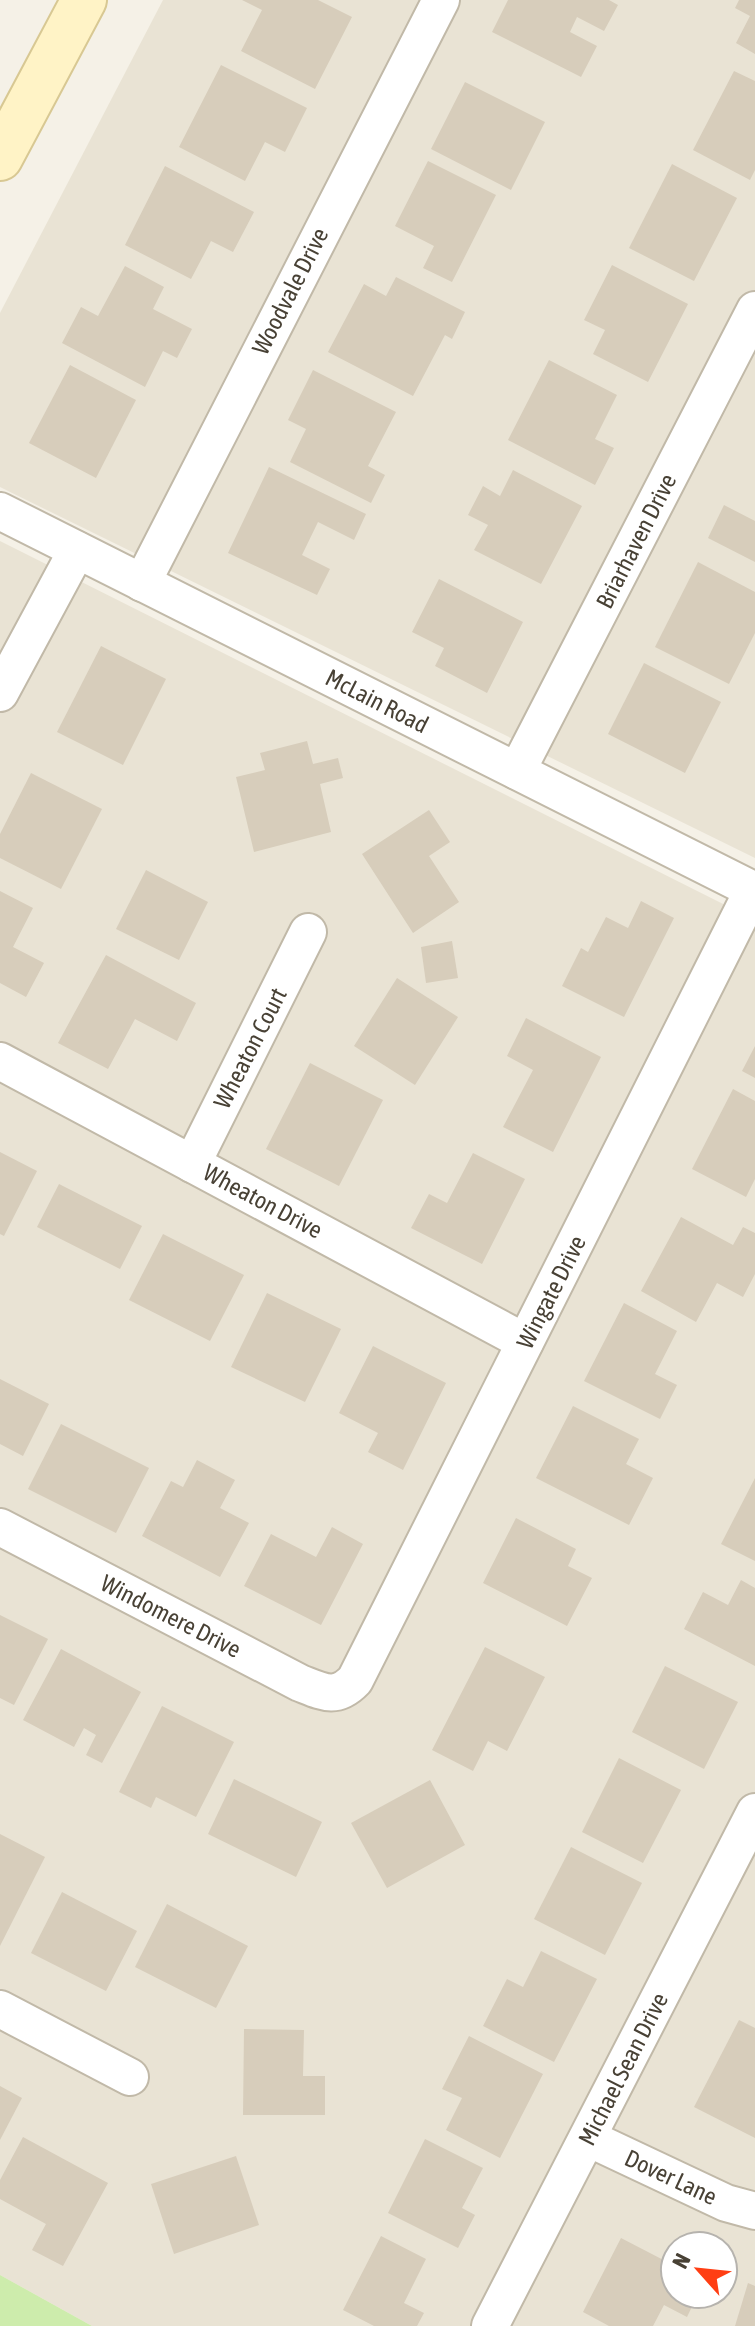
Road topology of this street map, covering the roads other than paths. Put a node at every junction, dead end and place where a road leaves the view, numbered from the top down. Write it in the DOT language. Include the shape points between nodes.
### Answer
graph roads {
  1 [pos="84,0"];
  2 [pos="441,0"];
  3 [pos="0,158"];
  4 [pos="755,310"];
  5 [pos="0,511"];
  6 [pos="77,550"];
  7 [pos="142,583"];
  8 [pos="0,693"];
  9 [pos="517,771"];
  10 [pos="754,890"];
  11 [pos="308,932"];
  12 [pos="0,1061"];
  13 [pos="192,1164"];
  14 [pos="525,1342"];
  15 [pos="0,1527"];
  16 [pos="344,1691"];
  17 [pos="755,1812"];
  18 [pos="0,2009"];
  19 [pos="130,2077"];
  20 [pos="588,2138"];
  21 [pos="755,2211"];
  22 [pos="490,2326"];
  1 -- 3 [label="main road"];
  2 -- 7 [label="street, Woodvale Drive"];
  4 -- 9 [label="street, Briarhaven Drive"];
  5 -- 6 [label="street, McLain Road"];
  6 -- 7 [label="street, McLain Road"];
  6 -- 8 [label="street"];
  7 -- 9 [label="street, McLain Road"];
  9 -- 10 [label="street, McLain Road"];
  10 -- 14 [label="street, Wingate Drive"];
  11 -- 13 [label="street, Wheaton Court"];
  12 -- 13 [label="street, Wheaton Drive"];
  13 -- 14 [label="street, Wheaton Drive"];
  14 -- 16 [label="street, Wingate Drive" via="355,1680"];
  15 -- 16 [label="street, Windomere Drive" via="300,1683 329,1695"];
  17 -- 20 [label="street, Michael Sean Drive"];
  18 -- 19 [label="street"];
  20 -- 21 [label="street, Dover Lane" via="726,2203"];
  20 -- 22 [label="street, Michael Sean Drive"];
}
